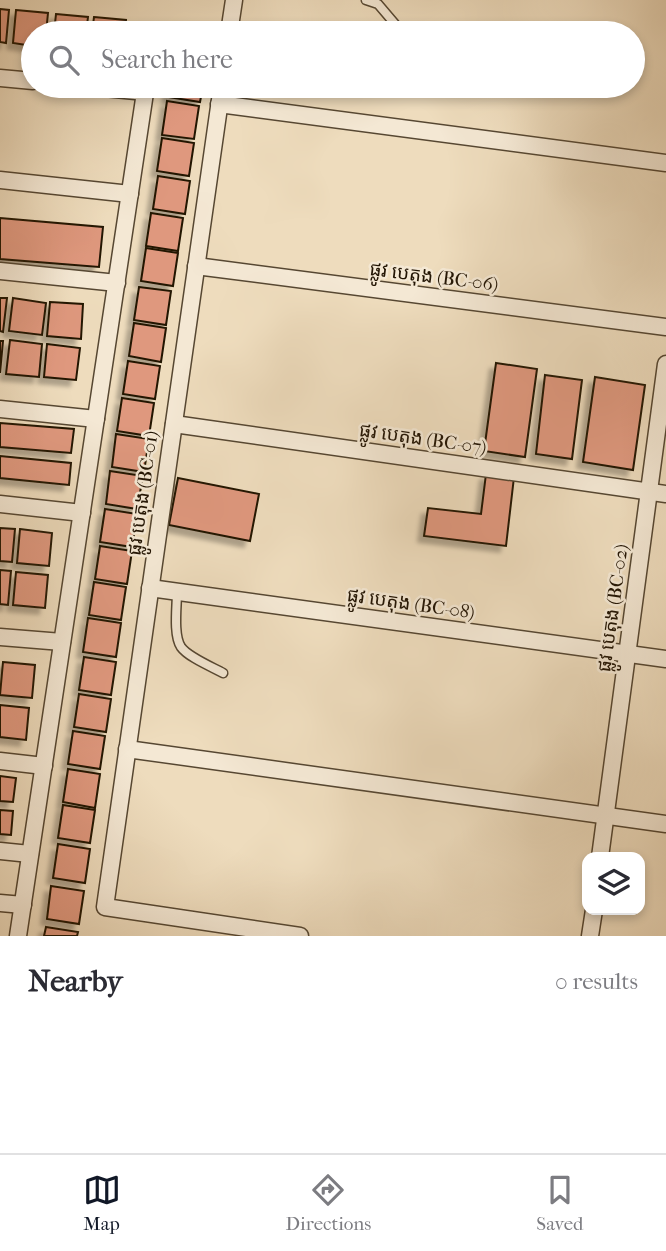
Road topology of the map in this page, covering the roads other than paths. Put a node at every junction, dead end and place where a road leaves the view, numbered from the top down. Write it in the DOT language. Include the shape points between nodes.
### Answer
graph roads {
  1 [pos="234,0"];
  2 [pos="366,0"];
  3 [pos="231,21"];
  4 [pos="392,21"];
  5 [pos="0,78"];
  6 [pos="21,80"];
  7 [pos="145,98"];
  8 [pos="220,98"];
  9 [pos="219,104"];
  10 [pos="666,163"];
  11 [pos="0,180"];
  12 [pos="130,194"];
  13 [pos="196,266"];
  14 [pos="0,271"];
  15 [pos="117,283"];
  16 [pos="666,327"];
  17 [pos="666,364"];
  18 [pos="0,409"];
  19 [pos="96,419"];
  20 [pos="173,424"];
  21 [pos="649,492"];
  22 [pos="666,494"];
  23 [pos="0,504"];
  24 [pos="82,513"];
  25 [pos="150,588"];
  26 [pos="177,592"];
  27 [pos="0,637"];
  28 [pos="62,642"];
  29 [pos="628,653"];
  30 [pos="666,659"];
  31 [pos="223,673"];
  32 [pos="127,748"];
  33 [pos="0,761"];
  34 [pos="44,766"];
  35 [pos="606,816"];
  36 [pos="666,824"];
  37 [pos="0,851"];
  38 [pos="601,852"];
  39 [pos="30,854"];
  40 [pos="0,903"];
  41 [pos="23,905"];
  42 [pos="592,915"];
  43 [pos="18,936"];
  44 [pos="300,936"];
  45 [pos="590,936"];
  1 -- 3 [label="street"];
  2 -- 4 [label="lane" via="378,4"];
  5 -- 6 [label="street"];
  7 -- 12 [label="street"];
  8 -- 9 [label="street, ផ្លូវ បេតុង (BC-01)"];
  9 -- 10 [label="street"];
  9 -- 13 [label="street, ផ្លូវ បេតុង (BC-01)"];
  11 -- 12 [label="street"];
  12 -- 15 [label="street"];
  13 -- 16 [label="street, ផ្លូវ បេតុង (BC-06)"];
  13 -- 20 [label="street, ផ្លូវ បេតុង (BC-01)"];
  14 -- 15 [label="street"];
  15 -- 19 [label="street"];
  17 -- 21 [label="street, ផ្លូវ បេតុង (BC-02)"];
  18 -- 19 [label="street"];
  19 -- 24 [label="street"];
  20 -- 21 [label="street, ផ្លូវ បេតុង (BC-07)"];
  20 -- 25 [label="street, ផ្លូវ បេតុង (BC-01)"];
  21 -- 22 [label="street, ផ្លូវ បេតុង (BC-07)"];
  21 -- 29 [label="street, ផ្លូវ បេតុង (BC-02)"];
  23 -- 24 [label="street"];
  24 -- 28 [label="street"];
  25 -- 26 [label="street, ផ្លូវ បេតុង (BC-08)"];
  25 -- 32 [label="street, ផ្លូវ បេតុង (BC-01)"];
  26 -- 29 [label="street, ផ្លូវ បេតុង (BC-08)"];
  26 -- 31 [label="lane" via="176,633 181,647"];
  27 -- 28 [label="street"];
  28 -- 34 [label="street"];
  29 -- 30 [label="street, ផ្លូវ បេតុង (BC-08)"];
  29 -- 35 [label="street, ផ្លូវ បេតុង (BC-02)"];
  32 -- 35 [label="street"];
  32 -- 44 [label="street, ផ្លូវ បេតុង (BC-01)" via="105,906"];
  33 -- 34 [label="street"];
  34 -- 39 [label="street"];
  35 -- 36 [label="street"];
  35 -- 38 [label="street, ផ្លូវ បេតុង (BC-02)"];
  37 -- 39 [label="street"];
  39 -- 41 [label="street"];
  40 -- 41 [label="street"];
  41 -- 43 [label="street"];
  42 -- 45 [label="street"];
}
